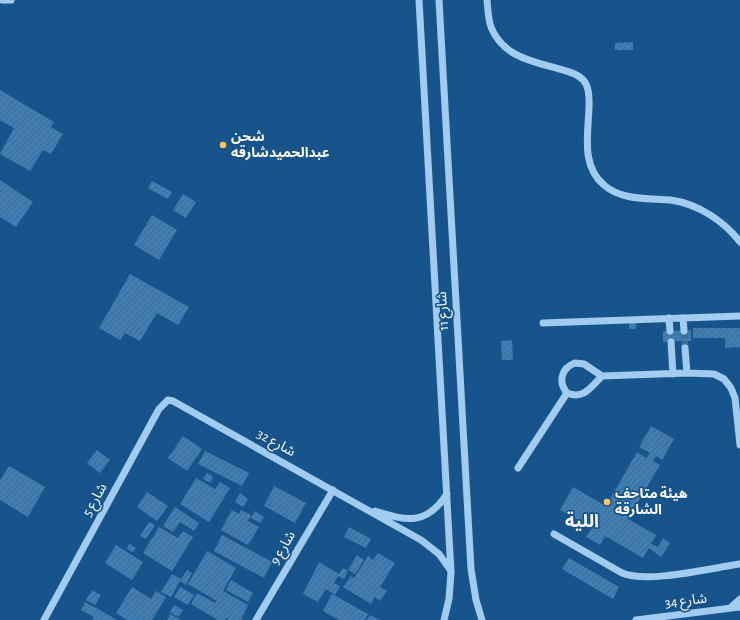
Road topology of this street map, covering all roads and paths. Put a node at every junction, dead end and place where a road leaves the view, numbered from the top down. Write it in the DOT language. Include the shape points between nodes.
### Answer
graph roads {
  1 [pos="2,0"];
  2 [pos="10,0"];
  3 [pos="419,0"];
  4 [pos="439,0"];
  5 [pos="487,0"];
  6 [pos="740,242"];
  7 [pos="740,316"];
  8 [pos="670,318"];
  9 [pos="683,318"];
  10 [pos="543,323"];
  11 [pos="670,331"];
  12 [pos="684,331"];
  13 [pos="671,342"];
  14 [pos="685,348"];
  15 [pos="687,373"];
  16 [pos="673,374"];
  17 [pos="602,376"];
  18 [pos="567,393"];
  19 [pos="173,401"];
  20 [pos="740,445"];
  21 [pos="518,468"];
  22 [pos="332,490"];
  23 [pos="447,494"];
  24 [pos="366,508"];
  25 [pos="554,534"];
  26 [pos="740,564"];
  27 [pos="451,572"];
  28 [pos="740,599"];
  29 [pos="740,607"];
  30 [pos="730,608"];
  31 [pos="44,620"];
  32 [pos="256,620"];
  33 [pos="444,620"];
  34 [pos="482,620"];
  35 [pos="636,620"];
  1 -- 2 [label="street"];
  3 -- 23 [label="street, شارع 11"];
  4 -- 34 [label="street, شارع 11" via="471,569"];
  5 -- 6 [label="street" via="491,25 498,39 508,50 525,59 573,73 586,84 589,96 587,153 593,171 604,185 612,191 629,196 688,205 716,219"];
  7 -- 9 [label="street"];
  8 -- 9 [label="street"];
  8 -- 10 [label="street"];
  8 -- 11 [label="street"];
  9 -- 12 [label="street"];
  13 -- 16 [label="street"];
  14 -- 15 [label="street"];
  15 -- 16 [label="street"];
  15 -- 20 [label="street" via="714,374 724,379 732,388"];
  16 -- 17 [label="street"];
  17 -- 18 [label="street" via="586,393"];
  17 -- 18 [label="street" via="584,364 574,363 566,368 561,378"];
  18 -- 21 [label="street"];
  19 -- 22 [label="street, شارع 32"];
  19 -- 31 [label="street, شارع 5" via="165,402 159,409"];
  22 -- 24 [label="street, شارع 32"];
  22 -- 32 [label="street, شارع 9"];
  23 -- 24 [label="street, شارع 32" via="435,510 414,520 396,518"];
  23 -- 27 [label="street, شارع 11"];
  24 -- 27 [label="street, شارع 32" via="430,546"];
  25 -- 26 [label="street" via="633,577 671,575"];
  27 -- 33 [label="street, شارع 11"];
  28 -- 30 [label="street"];
  29 -- 30 [label="street, شارع 34"];
  30 -- 35 [label="street, شارع 34"];
}
